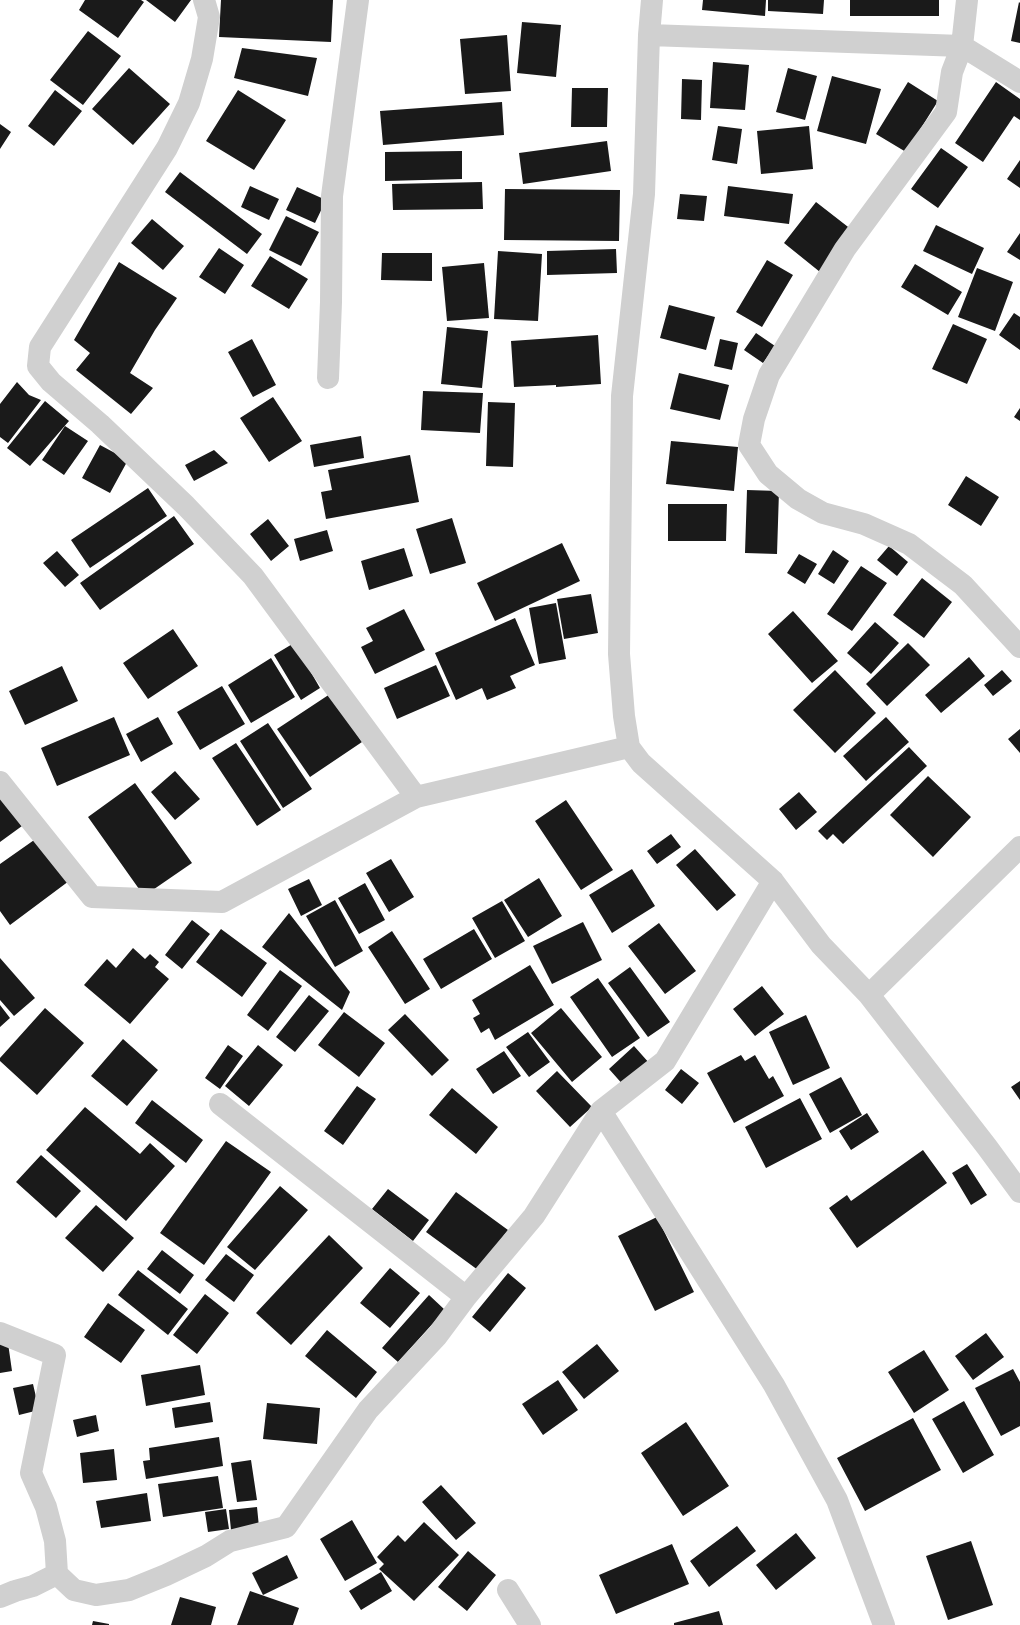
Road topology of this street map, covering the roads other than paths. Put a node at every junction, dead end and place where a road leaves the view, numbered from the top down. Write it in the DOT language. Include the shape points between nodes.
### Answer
graph roads {
  1 [pos="204,0"];
  2 [pos="358,0"];
  3 [pos="652,0"];
  4 [pos="967,0"];
  5 [pos="649,35"];
  6 [pos="962,46"];
  7 [pos="1020,82"];
  8 [pos="328,378"];
  9 [pos="1020,648"];
  10 [pos="630,747"];
  11 [pos="0,782"];
  12 [pos="416,797"];
  13 [pos="1020,847"];
  14 [pos="773,880"];
  15 [pos="869,994"];
  16 [pos="220,1104"];
  17 [pos="601,1111"];
  18 [pos="1020,1192"];
  19 [pos="466,1297"];
  20 [pos="0,1332"];
  21 [pos="57,1574"];
  22 [pos="508,1590"];
  23 [pos="0,1597"];
  24 [pos="530,1625"];
  25 [pos="884,1625"];
  1 -- 12 [label="street" via="209,17 202,59 189,103 167,148 40,347 38,366 51,382 100,424 186,506 253,576"];
  2 -- 8 [label="street" via="332,196"];
  3 -- 5 [label="street"];
  4 -- 6 [label="street"];
  5 -- 6 [label="street"];
  5 -- 10 [label="street" via="644,194 622,396 619,654 624,716"];
  6 -- 7 [label="street"];
  6 -- 9 [label="street" via="952,72 946,112 845,249 770,374 754,419 749,445 768,474 798,499 823,513 864,524 909,544 963,586"];
  10 -- 12 [label="street"];
  10 -- 14 [label="street" via="641,764"];
  11 -- 12 [label="street" via="92,897 222,902"];
  13 -- 15 [label="street"];
  14 -- 15 [label="street" via="821,945"];
  14 -- 17 [label="street" via="665,1061"];
  15 -- 18 [label="street"];
  16 -- 19 [label="street"];
  17 -- 19 [label="street" via="534,1216"];
  17 -- 25 [label="street" via="774,1385 837,1500"];
  19 -- 21 [label="street" via="437,1336 368,1410 286,1527 230,1541 206,1556 129,1590 96,1595 74,1590"];
  20 -- 21 [label="street" via="55,1356 31,1472 46,1507 55,1541"];
  21 -- 23 [label="street" via="33,1586"];
  22 -- 24 [label="street"];
}
